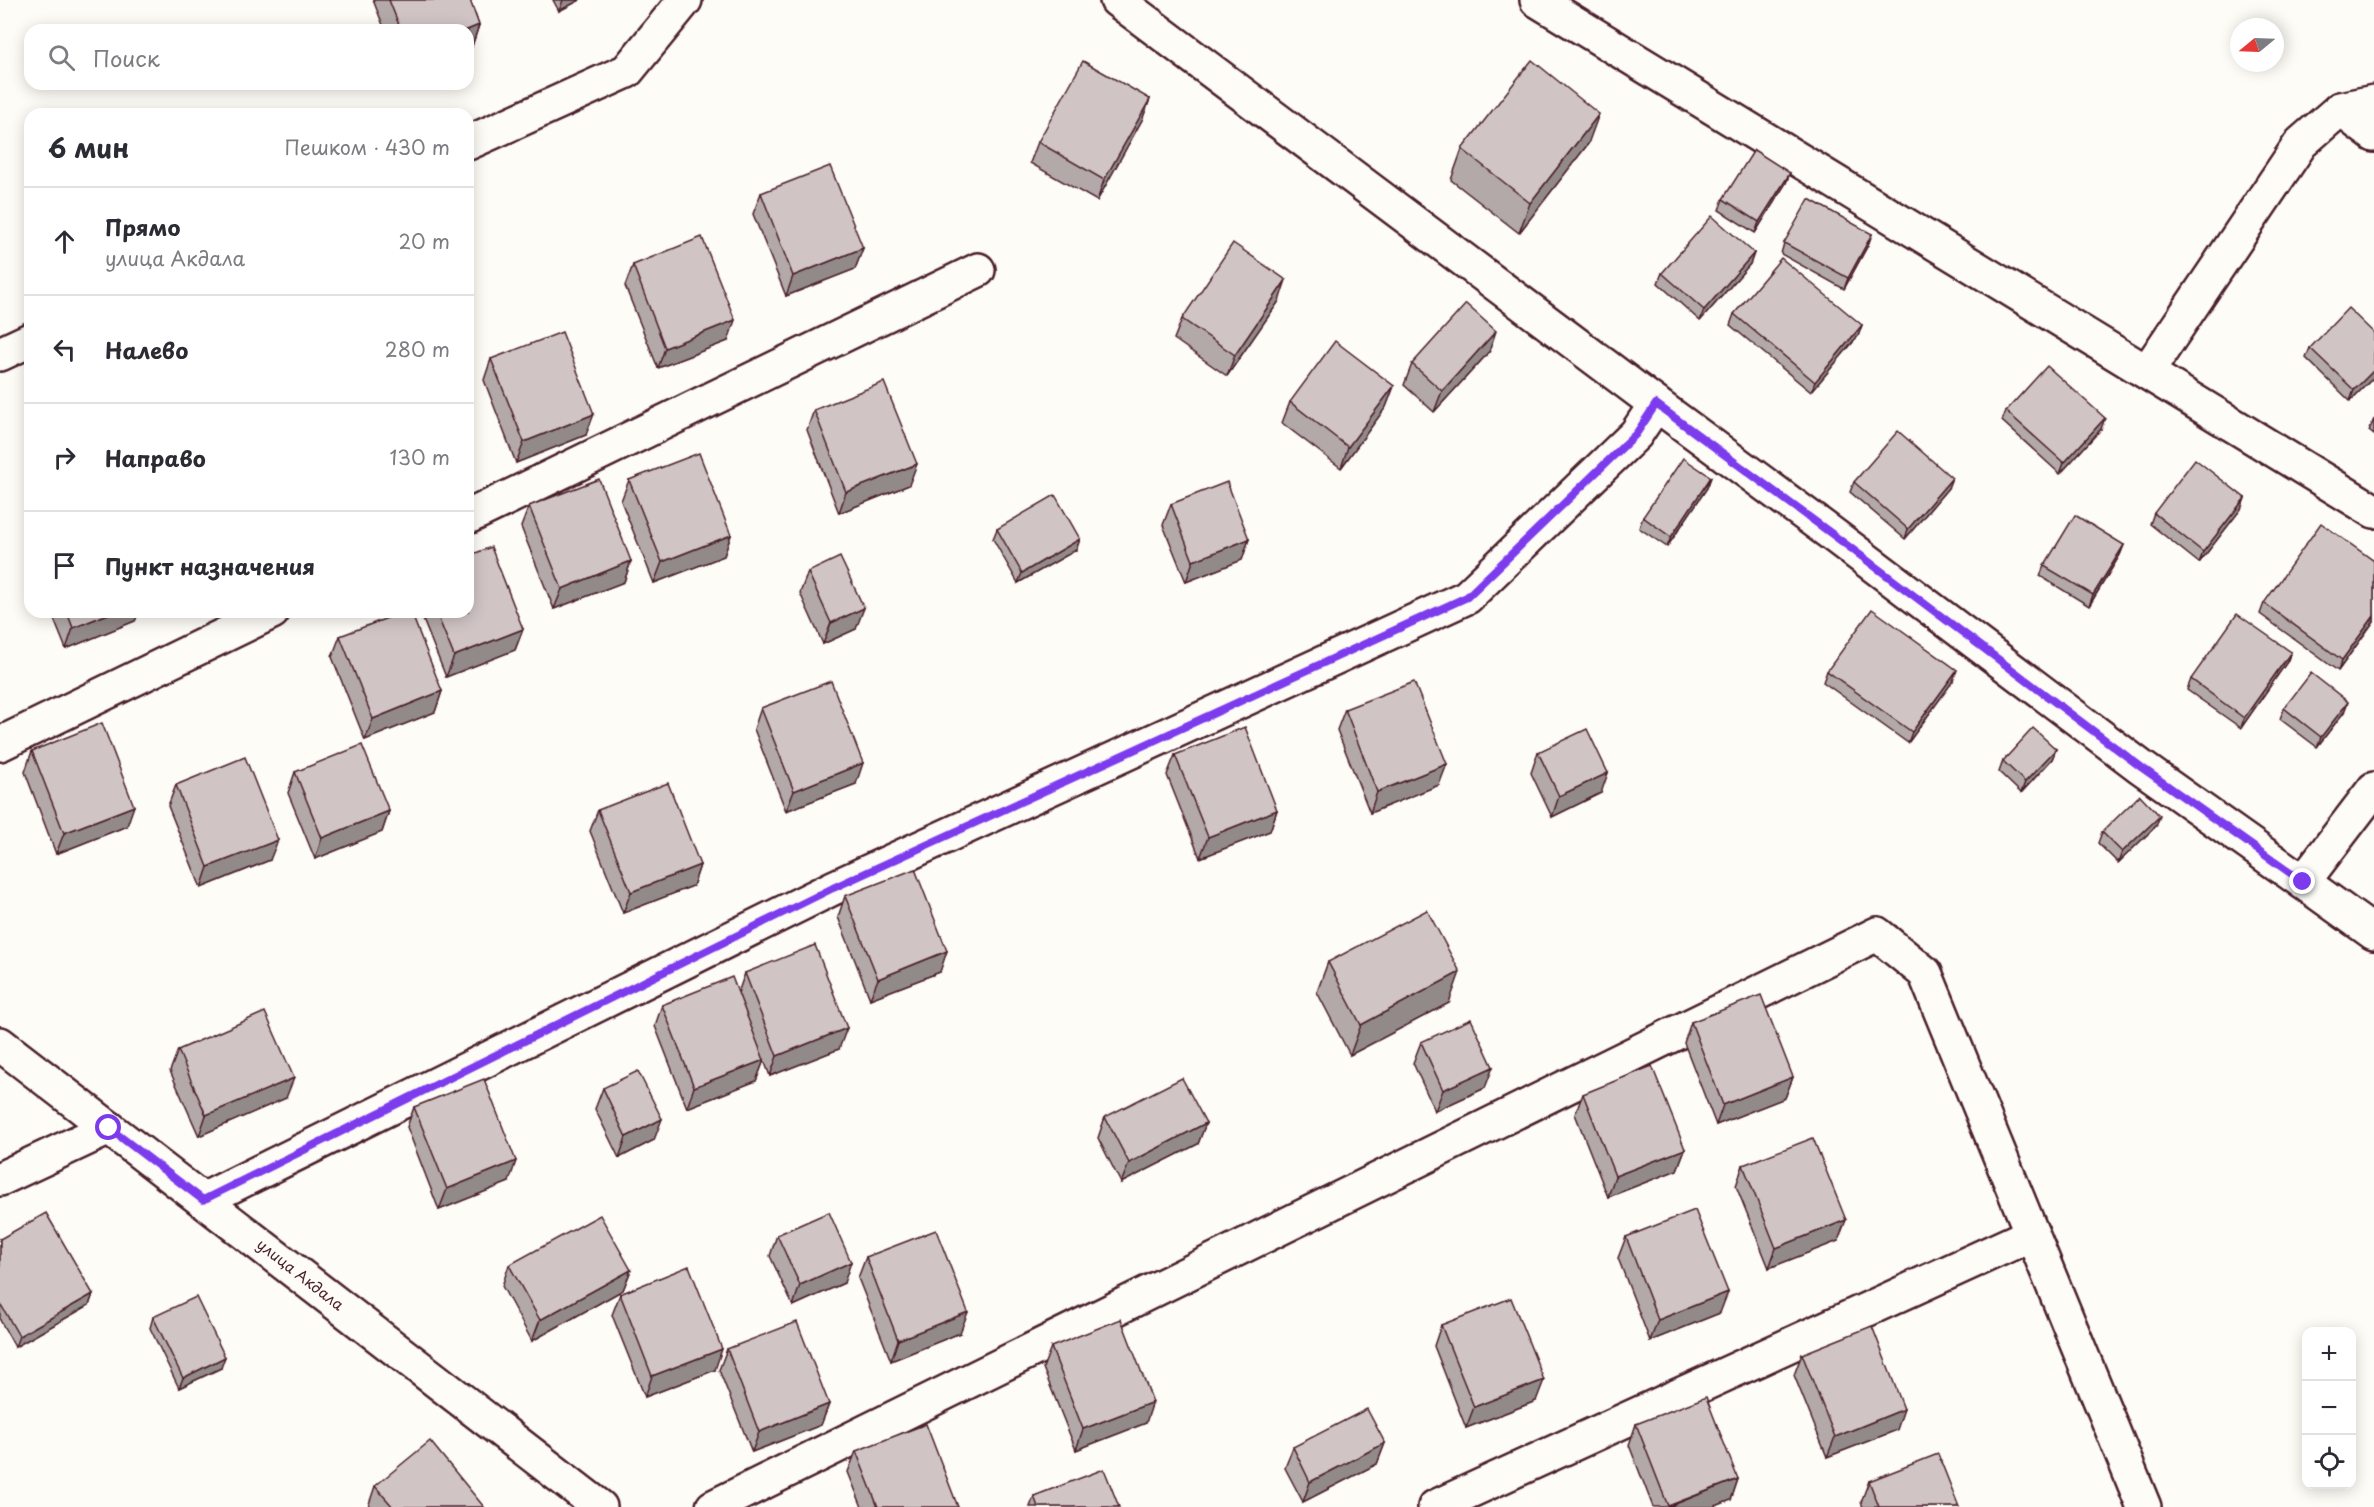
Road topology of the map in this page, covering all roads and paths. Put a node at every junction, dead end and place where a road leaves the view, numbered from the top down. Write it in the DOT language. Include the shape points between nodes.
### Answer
graph roads {
  1 [pos="685,0"];
  2 [pos="1117,0"];
  3 [pos="1537,0"];
  4 [pos="2374,102"];
  5 [pos="2340,109"];
  6 [pos="2374,135"];
  7 [pos="474,140"];
  8 [pos="978,270"];
  9 [pos="24,343"];
  10 [pos="0,354"];
  11 [pos="2147,372"];
  12 [pos="1656,404"];
  13 [pos="2374,511"];
  14 [pos="474,514"];
  15 [pos="260,618"];
  16 [pos="0,744"];
  17 [pos="2374,789"];
  18 [pos="2303,882"];
  19 [pos="2374,933"];
  20 [pos="0,1044"];
  21 [pos="109,1128"];
  22 [pos="0,1179"];
  23 [pos="203,1200"];
  24 [pos="2032,1234"];
  25 [pos="600,1507"];
  26 [pos="713,1507"];
  27 [pos="1435,1507"];
  28 [pos="2144,1507"];
  1 -- 7 [label="street" via="627,71"];
  2 -- 12 [label="street"];
  3 -- 11 [label="street"];
  4 -- 5 [label="street"];
  5 -- 6 [label="street"];
  5 -- 11 [label="street" via="2301,143"];
  8 -- 14 [label="street"];
  9 -- 10 [label="street"];
  11 -- 13 [label="street"];
  12 -- 18 [label="street" via="2141,767"];
  12 -- 23 [label="street" via="1636,434 1467,597 833,888"];
  15 -- 16 [label="street"];
  17 -- 18 [label="street"];
  18 -- 19 [label="street"];
  20 -- 21 [label="street, улица Акдала"];
  21 -- 22 [label="street"];
  21 -- 23 [label="street, улица Акдала"];
  23 -- 25 [label="street, улица Акдала"];
  24 -- 26 [label="street" via="1925,973 1877,934"];
  24 -- 27 [label="street"];
  24 -- 28 [label="street"];
}
